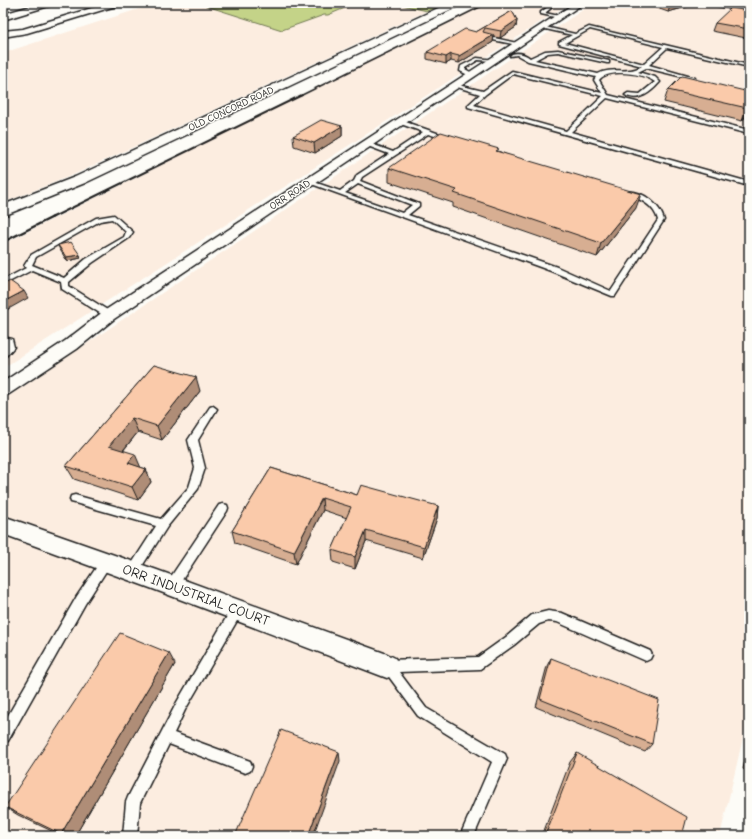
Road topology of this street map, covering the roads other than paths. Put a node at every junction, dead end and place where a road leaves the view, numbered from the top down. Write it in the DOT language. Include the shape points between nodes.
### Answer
graph roads {
  1 [pos="49,3"];
  2 [pos="116,3"];
  3 [pos="457,3"];
  4 [pos="580,3"];
  5 [pos="717,3"];
  6 [pos="549,8"];
  7 [pos="749,10"];
  8 [pos="3,17"];
  9 [pos="558,17"];
  10 [pos="543,27"];
  11 [pos="3,34"];
  12 [pos="575,35"];
  13 [pos="485,37"];
  14 [pos="666,46"];
  15 [pos="507,53"];
  16 [pos="528,59"];
  17 [pos="749,66"];
  18 [pos="562,67"];
  19 [pos="643,67"];
  20 [pos="635,73"];
  21 [pos="599,77"];
  22 [pos="697,80"];
  23 [pos="456,85"];
  24 [pos="601,89"];
  25 [pos="484,93"];
  26 [pos="606,96"];
  27 [pos="400,122"];
  28 [pos="428,132"];
  29 [pos="749,132"];
  30 [pos="567,133"];
  31 [pos="458,142"];
  32 [pos="367,144"];
  33 [pos="394,154"];
  34 [pos="309,182"];
  35 [pos="357,182"];
  36 [pos="749,184"];
  37 [pos="625,192"];
  38 [pos="341,194"];
  39 [pos="3,211"];
  40 [pos="403,216"];
  41 [pos="32,267"];
  42 [pos="65,281"];
  43 [pos="3,284"];
  44 [pos="109,315"];
  45 [pos="3,340"];
  46 [pos="3,354"];
  47 [pos="3,390"];
  48 [pos="213,409"];
  49 [pos="75,499"];
  50 [pos="223,508"];
  51 [pos="163,524"];
  52 [pos="3,525"];
  53 [pos="106,562"];
  54 [pos="133,571"];
  55 [pos="172,586"];
  56 [pos="237,610"];
  57 [pos="646,655"];
  58 [pos="387,666"];
  59 [pos="3,736"];
  60 [pos="166,736"];
  61 [pos="245,766"];
  62 [pos="130,836"];
  63 [pos="467,836"];
  1 -- 8 [label="street"];
  2 -- 11 [label="street" via="24,31"];
  3 -- 39 [label="street, OLD CONCORD ROAD" via="87,176"];
  4 -- 9 [label="street, ORR ROAD"];
  5 -- 7 [label="street"];
  6 -- 9 [label="lane" via="542,14"];
  9 -- 10 [label="street, ORR ROAD"];
  10 -- 12 [label="lane"];
  10 -- 15 [label="street, ORR ROAD"];
  12 -- 14 [label="lane" via="589,28"];
  12 -- 19 [label="lane" via="561,43"];
  13 -- 15 [label="lane"];
  14 -- 17 [label="lane"];
  14 -- 19 [label="lane"];
  15 -- 16 [label="lane" via="521,60"];
  15 -- 23 [label="street, ORR ROAD"];
  16 -- 18 [label="lane"];
  16 -- 19 [label="lane" via="558,51 620,65"];
  18 -- 21 [label="lane" via="571,67"];
  18 -- 21 [label="lane" via="564,70"];
  19 -- 20 [label="lane"];
  19 -- 22 [label="lane"];
  20 -- 21 [label="lane"];
  20 -- 24 [label="lane" via="658,82 638,97"];
  21 -- 24 [label="lane"];
  23 -- 25 [label="lane"];
  23 -- 27 [label="street, ORR ROAD"];
  24 -- 26 [label="lane"];
  25 -- 26 [label="lane" via="512,72"];
  25 -- 30 [label="lane" via="470,106"];
  26 -- 29 [label="lane"];
  26 -- 30 [label="lane"];
  27 -- 28 [label="lane"];
  27 -- 32 [label="street, ORR ROAD"];
  28 -- 31 [label="lane"];
  28 -- 33 [label="lane"];
  30 -- 36 [label="lane"];
  32 -- 33 [label="lane"];
  32 -- 34 [label="street, ORR ROAD"];
  33 -- 35 [label="lane" via="359,176"];
  34 -- 38 [label="lane"];
  34 -- 44 [label="street, ORR ROAD"];
  35 -- 38 [label="lane"];
  35 -- 40 [label="lane" via="417,205"];
  37 -- 40 [label="lane" via="645,200 660,214 661,220 612,294 554,269"];
  38 -- 40 [label="lane"];
  41 -- 42 [label="lane"];
  41 -- 42 [label="lane" via="28,266 33,256 98,219 114,217 130,232 126,238 89,261"];
  41 -- 43 [label="lane"];
  42 -- 44 [label="lane" via="65,287"];
  44 -- 47 [label="street, ORR ROAD" via="71,345"];
  45 -- 46 [label="lane" via="9,342 10,347"];
  48 -- 51 [label="lane" via="193,440 200,468 193,489"];
  49 -- 51 [label="lane"];
  50 -- 55 [label="lane"];
  51 -- 54 [label="lane"];
  52 -- 53 [label="street, ORR INDUSTRIAL COURT"];
  53 -- 54 [label="street, ORR INDUSTRIAL COURT"];
  53 -- 59 [label="lane" via="81,600"];
  54 -- 55 [label="street, ORR INDUSTRIAL COURT"];
  55 -- 56 [label="street, ORR INDUSTRIAL COURT"];
  56 -- 58 [label="street, ORR INDUSTRIAL COURT"];
  56 -- 60 [label="lane"];
  57 -- 58 [label="lane" via="558,617 548,616 536,619 480,663"];
  58 -- 63 [label="lane" via="422,712 500,759"];
  60 -- 61 [label="lane"];
  60 -- 62 [label="lane" via="133,802"];
}
